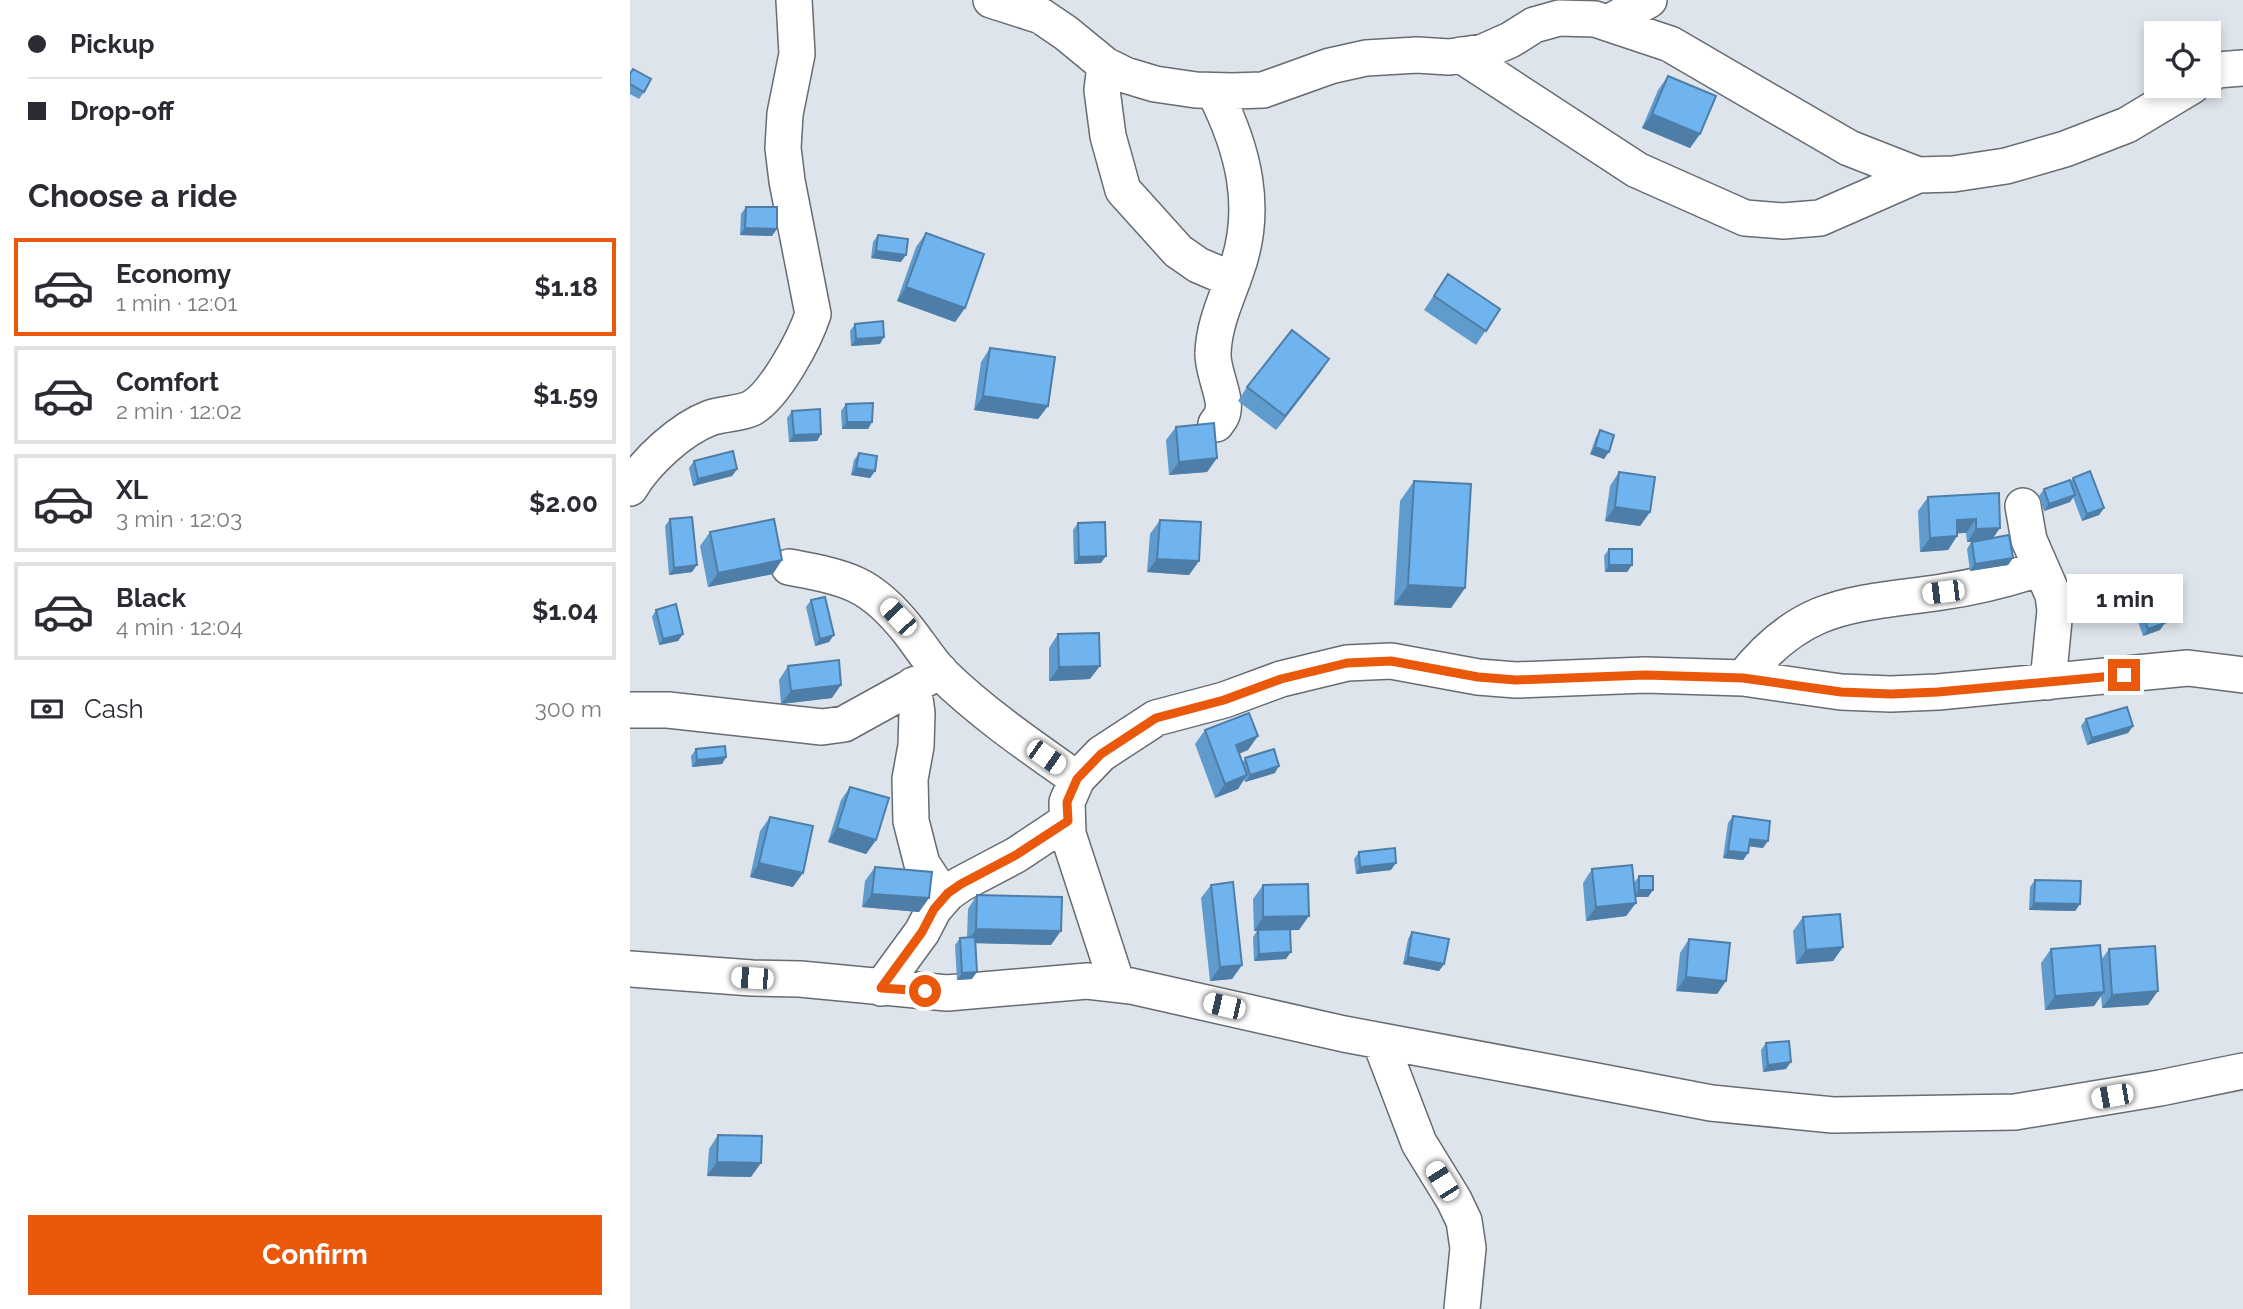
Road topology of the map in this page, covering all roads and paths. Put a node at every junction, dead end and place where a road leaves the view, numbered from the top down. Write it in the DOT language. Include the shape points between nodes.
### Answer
graph roads {
  1 [pos="794,0"];
  2 [pos="991,0"];
  3 [pos="1649,0"];
  4 [pos="1608,23"];
  5 [pos="1461,55"];
  6 [pos="1105,65"];
  7 [pos="2243,68"];
  8 [pos="2221,70"];
  9 [pos="1214,91"];
  10 [pos="2172,98"];
  11 [pos="1918,175"];
  12 [pos="1233,280"];
  13 [pos="1216,424"];
  14 [pos="630,488"];
  15 [pos="2023,506"];
  16 [pos="789,568"];
  17 [pos="2041,568"];
  18 [pos="2243,675"];
  19 [pos="926,678"];
  20 [pos="1743,678"];
  21 [pos="2048,682"];
  22 [pos="632,702"];
  23 [pos="1077,779"];
  24 [pos="1068,821"];
  25 [pos="944,897"];
  26 [pos="630,969"];
  27 [pos="1117,984"];
  28 [pos="881,988"];
  29 [pos="1380,1041"];
  30 [pos="2243,1071"];
  31 [pos="1462,1309"];
  1 -- 14 [label="street" via="797,54 783,148 813,314 785,370 760,402 695,426 663,450"];
  2 -- 6 [label="street" via="1041,16"];
  3 -- 4 [label="street"];
  4 -- 5 [label="street" via="1559,18 1534,25 1483,52"];
  4 -- 11 [label="street" via="1670,44 1849,148"];
  5 -- 9 [label="street" via="1366,58 1263,90"];
  5 -- 11 [label="street" via="1637,170 1745,218 1820,218"];
  6 -- 9 [label="street" via="1155,83"];
  6 -- 12 [label="street" via="1102,90 1108,136 1123,190 1178,251"];
  7 -- 8 [label="street"];
  9 -- 12 [label="street" via="1229,120 1246,176 1245,240"];
  10 -- 11 [label="street" via="2127,125 2066,149 2006,166"];
  12 -- 13 [label="street" via="1212,355 1224,410"];
  15 -- 17 [label="street" via="2029,540"];
  16 -- 19 [label="street" via="835,575 881,598 898,617"];
  17 -- 20 [label="street" via="1997,582 1846,605 1798,625 1772,645"];
  17 -- 21 [label="street" via="2055,610"];
  18 -- 21 [label="street" via="2188,668"];
  19 -- 22 [label="street" via="844,724 822,727"];
  19 -- 23 [label="street" via="979,708"];
  19 -- 25 [label="street" via="910,779 911,821 922,864"];
  20 -- 21 [label="street" via="1891,694"];
  20 -- 23 [label="street" via="1635,675 1516,680 1391,661 1347,663 1156,718 1101,754"];
  23 -- 24 [label="street" via="1067,802"];
  24 -- 25 [label="street"];
  24 -- 27 [label="street" via="1068,834"];
  25 -- 28 [label="street"];
  26 -- 28 [label="street"];
  27 -- 28 [label="street" via="1087,981 947,993"];
  27 -- 29 [label="street"];
  29 -- 30 [label="street" via="1711,1103 1833,1115 2015,1112"];
  29 -- 31 [label="street" via="1419,1143 1464,1221 1468,1248"];
}
